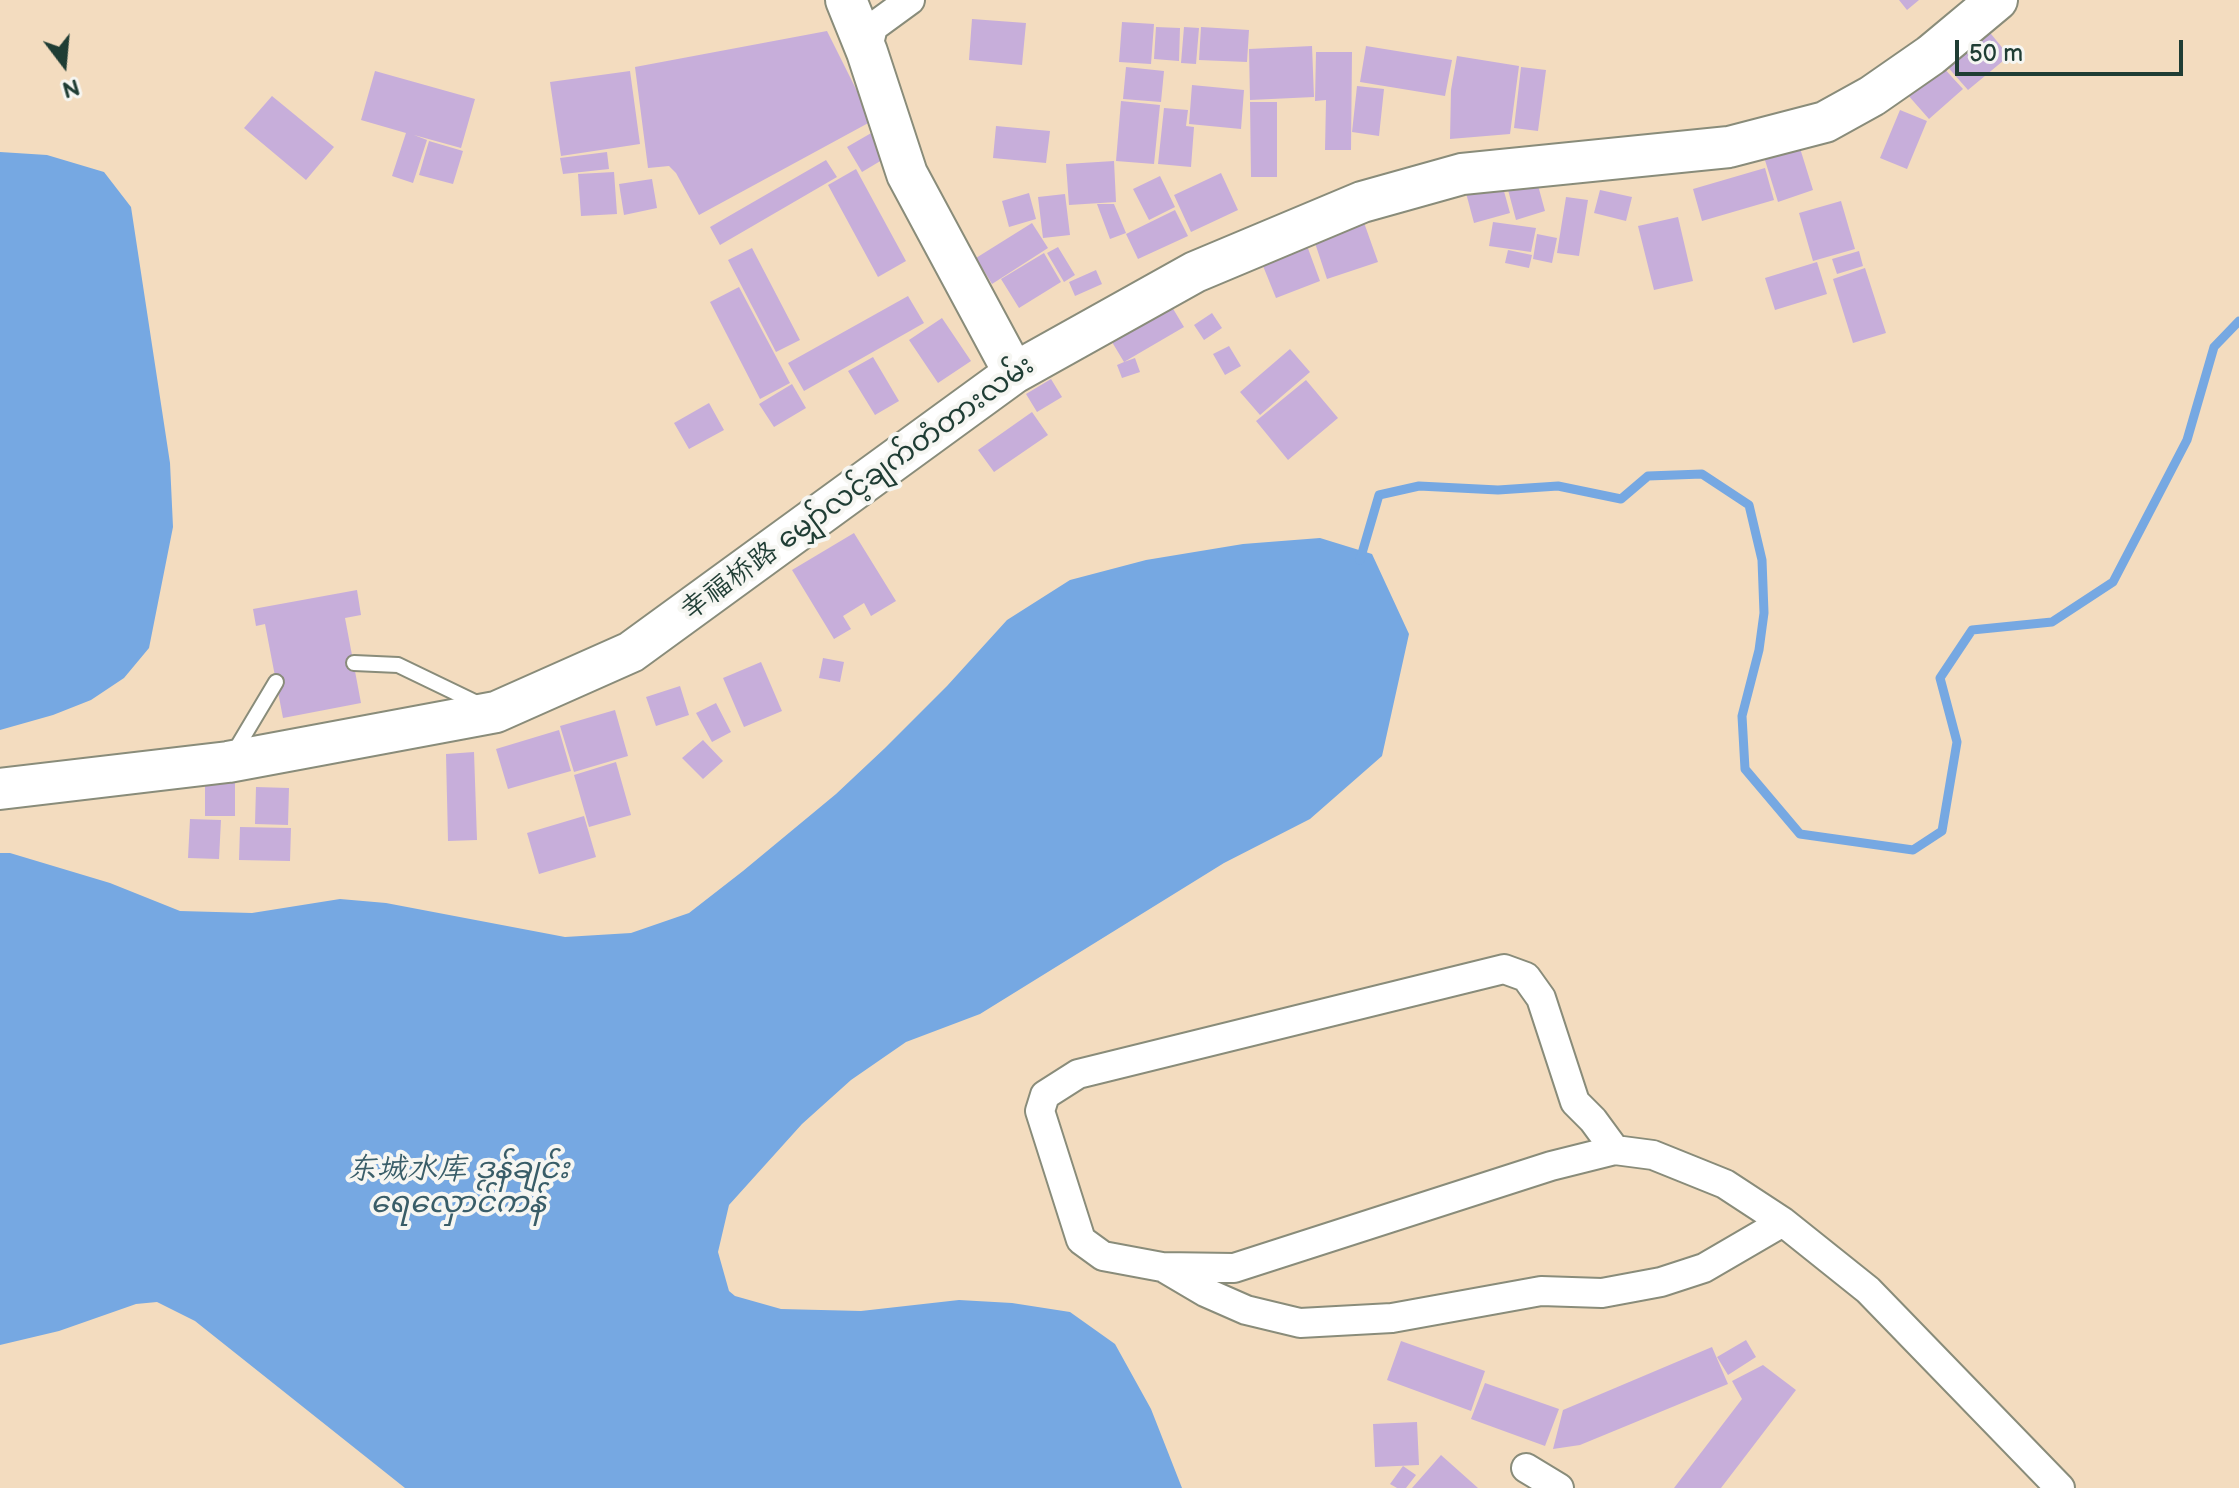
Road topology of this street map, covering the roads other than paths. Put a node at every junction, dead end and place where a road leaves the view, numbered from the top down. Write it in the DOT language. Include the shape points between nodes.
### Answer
graph roads {
  1 [pos="846,0"];
  2 [pos="910,0"];
  3 [pos="1997,0"];
  4 [pos="867,52"];
  5 [pos="1014,373"];
  6 [pos="354,663"];
  7 [pos="276,682"];
  8 [pos="496,712"];
  9 [pos="228,762"];
  10 [pos="0,789"];
  11 [pos="1615,1150"];
  12 [pos="1783,1222"];
  13 [pos="1162,1267"];
  14 [pos="1526,1468"];
  15 [pos="1559,1488"];
  16 [pos="2060,1488"];
  1 -- 4 [label="main road"];
  2 -- 4 [label="street" via="873,27"];
  3 -- 5 [label="main road, 幸福桥路 မျှော်လင့်ချက်တံတားလမ်း" via="1931,55 1825,122 1729,147 1462,174 1362,202 1195,272"];
  4 -- 5 [label="main road" via="907,174"];
  5 -- 8 [label="main road, 幸福桥路 မျှော်လင့်ချက်တံတားလမ်း" via="631,652"];
  6 -- 8 [label="lane" via="398,665"];
  7 -- 9 [label="lane"];
  8 -- 9 [label="main road, 幸福桥路 မျှော်လင့်ချက်တံတားလမ်း"];
  9 -- 10 [label="main road, 幸福桥路 မျှော်လင့်ချက်တံတားလမ်း"];
  11 -- 12 [label="street" via="1653,1155 1725,1184"];
  11 -- 13 [label="street" via="1234,1268"];
  11 -- 13 [label="street" via="1575,1102 1541,998 1526,977 1504,969 1078,1074 1045,1095 1040,1111 1081,1240 1103,1256"];
  12 -- 13 [label="street" via="1704,1268 1661,1282 1602,1293 1541,1291 1392,1318 1300,1323 1246,1310"];
  12 -- 16 [label="street" via="1868,1290"];
  14 -- 15 [label="street"];
}
